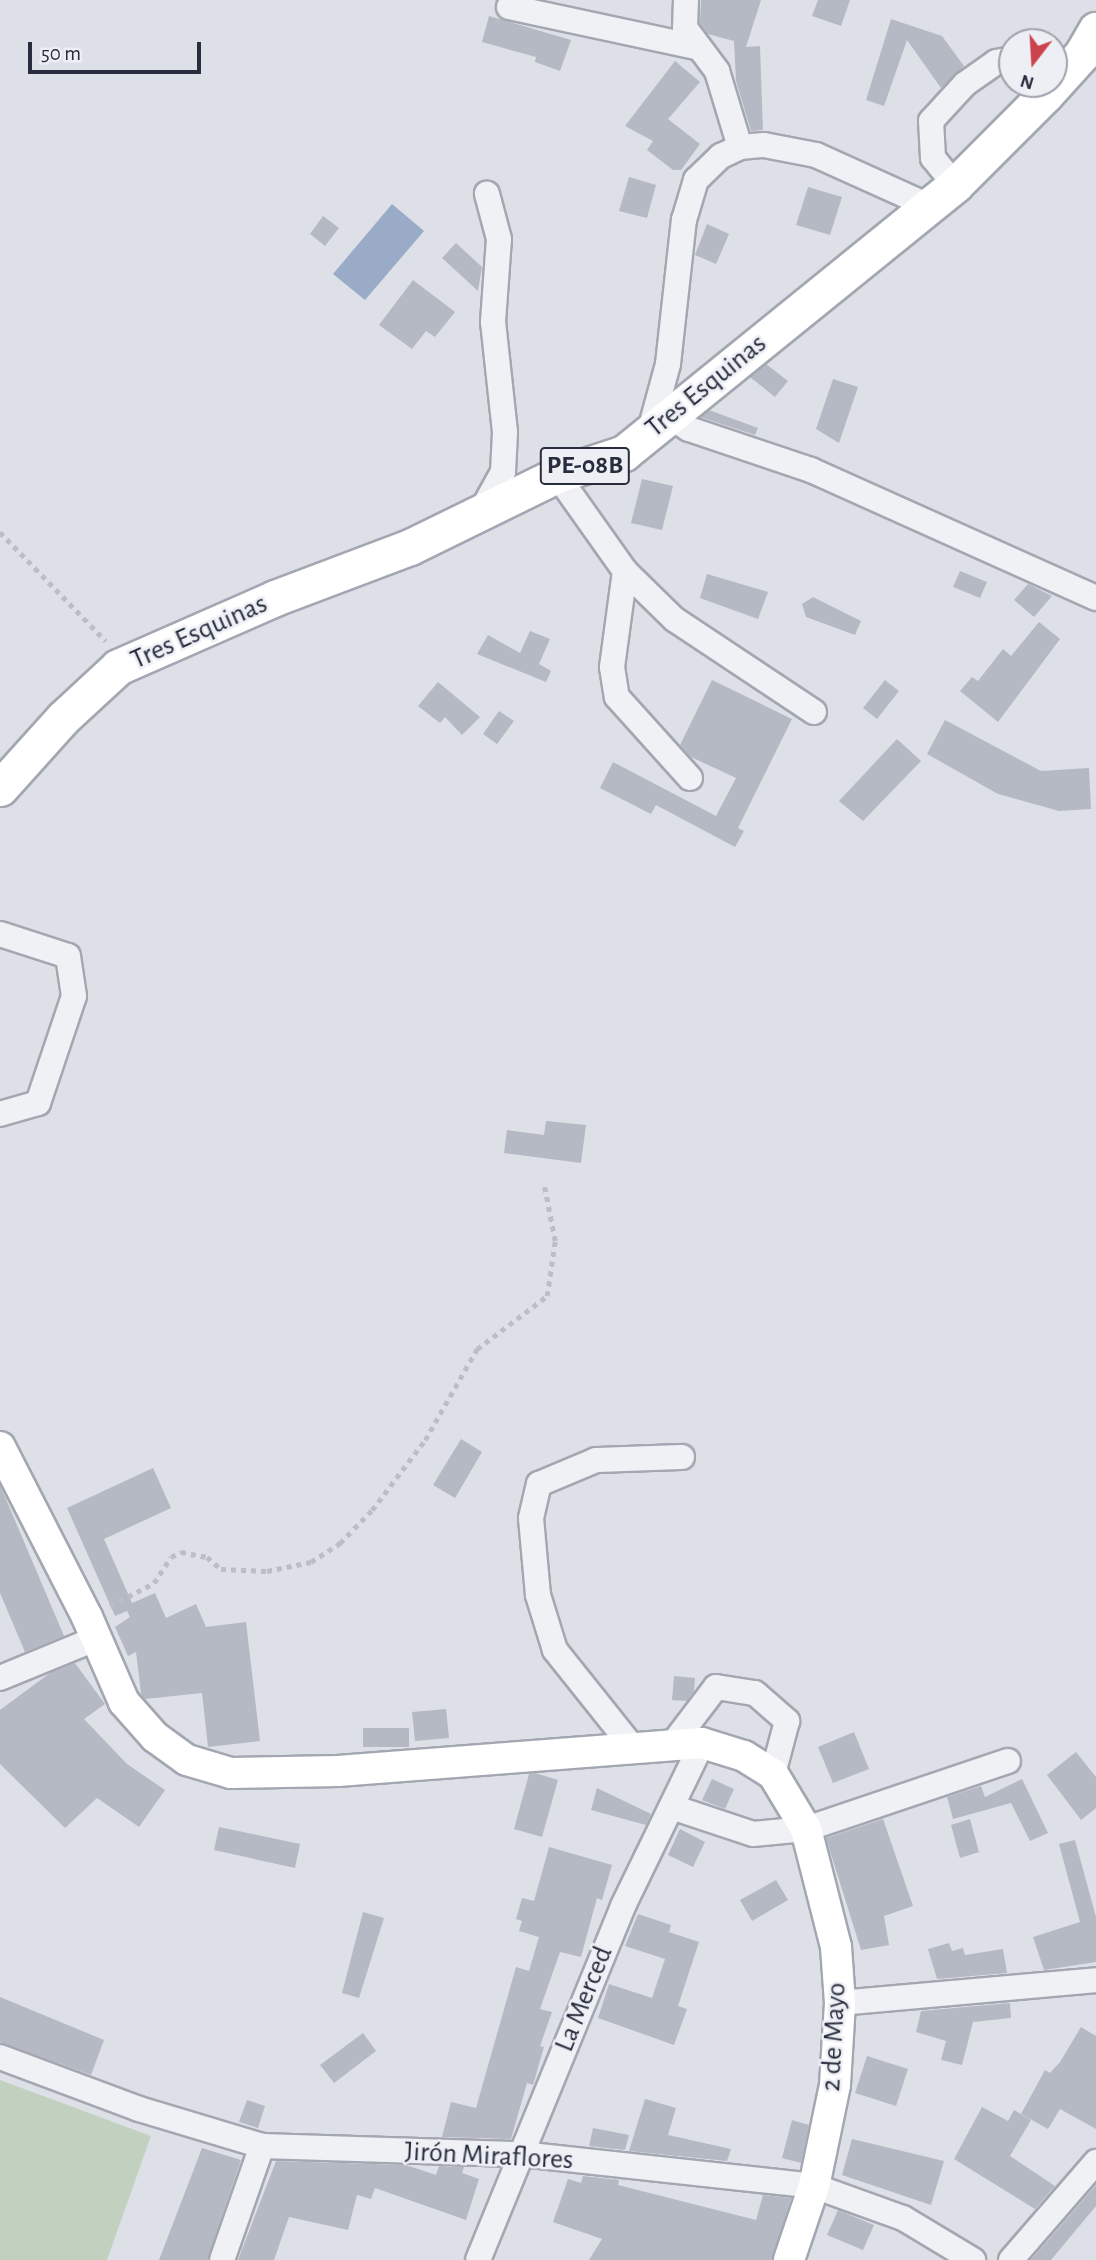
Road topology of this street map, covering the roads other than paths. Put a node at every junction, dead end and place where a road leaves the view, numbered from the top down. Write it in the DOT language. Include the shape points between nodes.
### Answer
graph roads {
  1 [pos="686,0"];
  2 [pos="509,7"];
  3 [pos="696,47"];
  4 [pos="1077,47"];
  5 [pos="998,62"];
  6 [pos="740,147"];
  7 [pos="487,194"];
  8 [pos="943,196"];
  9 [pos="659,422"];
  10 [pos="557,475"];
  11 [pos="479,516"];
  12 [pos="625,571"];
  13 [pos="1096,598"];
  14 [pos="814,712"];
  15 [pos="690,778"];
  16 [pos="0,788"];
  17 [pos="0,934"];
  18 [pos="0,1114"];
  19 [pos="0,1447"];
  20 [pos="682,1457"];
  21 [pos="91,1628"];
  22 [pos="0,1678"];
  23 [pos="702,1744"];
  24 [pos="671,1746"];
  25 [pos="635,1749"];
  26 [pos="1008,1761"];
  27 [pos="773,1774"];
  28 [pos="672,1807"];
  29 [pos="802,1821"];
  30 [pos="1096,1980"];
  31 [pos="840,2003"];
  32 [pos="0,2057"];
  33 [pos="262,2146"];
  34 [pos="521,2154"];
  35 [pos="1096,2162"];
  36 [pos="814,2186"];
  37 [pos="222,2260"];
  38 [pos="478,2260"];
  39 [pos="789,2260"];
  40 [pos="973,2260"];
  41 [pos="1011,2260"];
  1 -- 3 [label="street" via="685,28"];
  2 -- 3 [label="street"];
  3 -- 6 [label="street" via="716,71"];
  4 -- 8 [label="highway, Tres Esquinas / PE-08B"];
  5 -- 8 [label="street" via="965,84 932,121 933,158"];
  6 -- 8 [label="street" via="764,145 816,155"];
  6 -- 9 [label="street" via="721,156 696,180 684,219"];
  7 -- 11 [label="street" via="499,239 494,321 505,432 503,472"];
  8 -- 9 [label="highway, Tres Esquinas / PE-08B"];
  9 -- 10 [label="highway, Tres Esquinas / PE-08B" via="624,453"];
  9 -- 13 [label="street" via="811,470"];
  10 -- 11 [label="highway, Tres Esquinas / PE-08B"];
  10 -- 12 [label="street"];
  11 -- 16 [label="highway, Tres Esquinas / PE-08B" via="117,667"];
  12 -- 14 [label="street" via="674,619"];
  12 -- 15 [label="street" via="612,667 617,697"];
  17 -- 18 [label="street" via="68,956 74,996 38,1104"];
  19 -- 21 [label="main road"];
  20 -- 25 [label="street" via="596,1460 540,1483 531,1518 538,1595 555,1650"];
  21 -- 22 [label="street"];
  21 -- 25 [label="main road" via="124,1702 155,1737 187,1760 231,1773 433,1766"];
  23 -- 24 [label="main road"];
  23 -- 27 [label="main road" via="744,1756"];
  23 -- 28 [label="street, La Merced"];
  24 -- 25 [label="main road"];
  24 -- 27 [label="street" via="716,1688 755,1693 787,1721"];
  26 -- 29 [label="street"];
  27 -- 29 [label="main road, 2 de Mayo"];
  28 -- 29 [label="street" via="752,1833"];
  28 -- 34 [label="street, La Merced" via="622,1906"];
  29 -- 31 [label="main road, 2 de Mayo" via="836,1947"];
  30 -- 31 [label="street"];
  31 -- 36 [label="main road, 2 de Mayo" via="835,2085"];
  32 -- 33 [label="street, Jirón Miraflores" via="139,2109"];
  33 -- 34 [label="street, Jirón Miraflores"];
  33 -- 37 [label="street"];
  34 -- 36 [label="street, Jirón Miraflores"];
  34 -- 38 [label="street, La Merced"];
  35 -- 41 [label="street"];
  36 -- 39 [label="main road, 2 de Mayo"];
  36 -- 40 [label="street, Jirón Miraflores" via="903,2218"];
}
